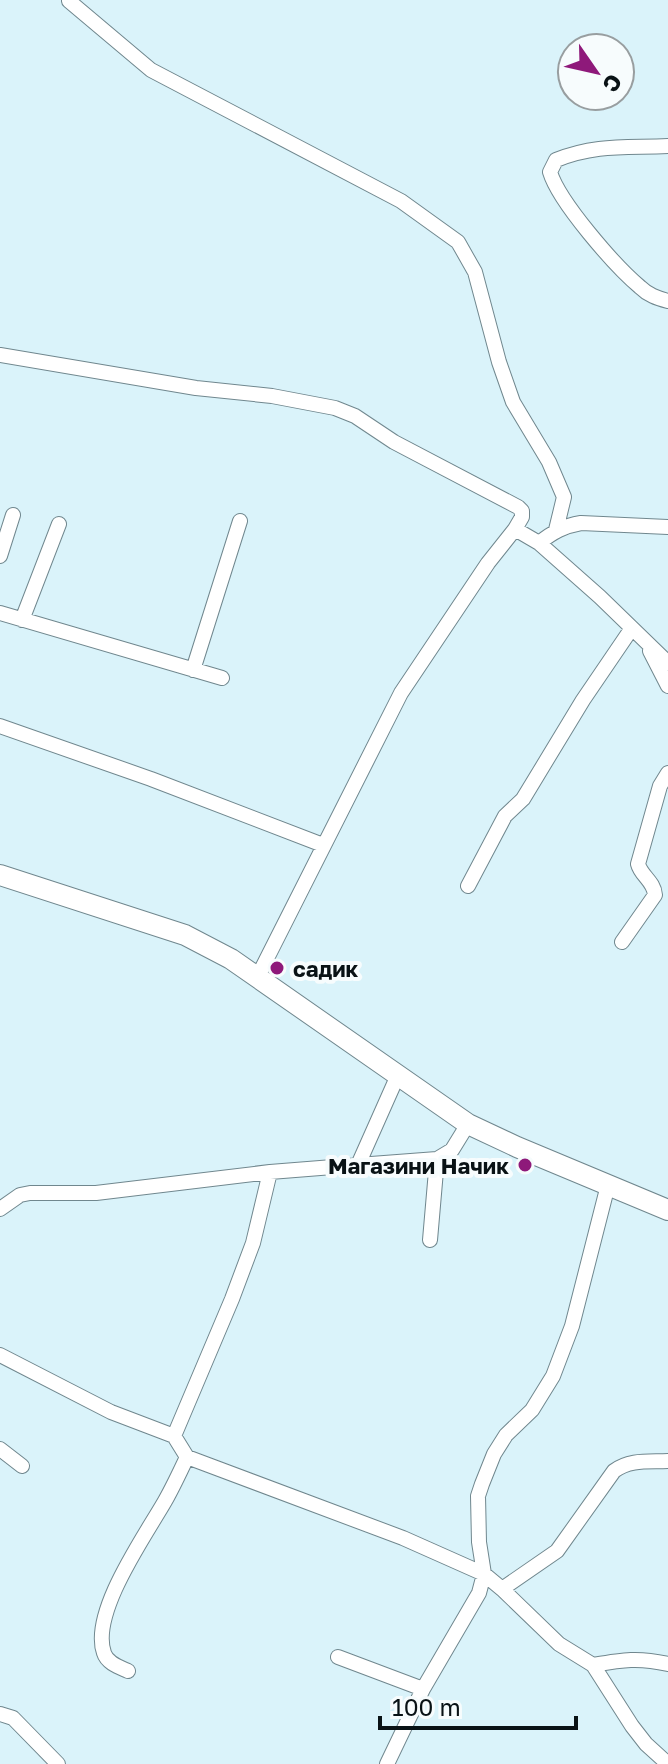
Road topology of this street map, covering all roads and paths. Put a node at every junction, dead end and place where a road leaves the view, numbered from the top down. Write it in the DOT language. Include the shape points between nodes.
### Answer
graph roads {
  1 [pos="69,1"];
  2 [pos="668,146"];
  3 [pos="668,301"];
  4 [pos="0,355"];
  5 [pos="13,515"];
  6 [pos="240,521"];
  7 [pos="59,524"];
  8 [pos="668,527"];
  9 [pos="515,529"];
  10 [pos="556,530"];
  11 [pos="539,543"];
  12 [pos="0,556"];
  13 [pos="0,613"];
  14 [pos="22,620"];
  15 [pos="632,628"];
  16 [pos="644,640"];
  17 [pos="668,663"];
  18 [pos="193,670"];
  19 [pos="222,678"];
  20 [pos="668,686"];
  21 [pos="0,726"];
  22 [pos="668,773"];
  23 [pos="323,845"];
  24 [pos="0,875"];
  25 [pos="468,886"];
  26 [pos="622,942"];
  27 [pos="257,978"];
  28 [pos="398,1075"];
  29 [pos="468,1124"];
  30 [pos="437,1159"];
  31 [pos="358,1165"];
  32 [pos="270,1172"];
  33 [pos="608,1185"];
  34 [pos="0,1209"];
  35 [pos="668,1210"];
  36 [pos="430,1240"];
  37 [pos="0,1355"];
  38 [pos="174,1436"];
  39 [pos="0,1449"];
  40 [pos="187,1457"];
  41 [pos="668,1461"];
  42 [pos="22,1466"];
  43 [pos="484,1574"];
  44 [pos="502,1589"];
  45 [pos="338,1657"];
  46 [pos="668,1664"];
  47 [pos="593,1665"];
  48 [pos="128,1671"];
  49 [pos="423,1689"];
  50 [pos="0,1714"];
  51 [pos="58,1764"];
  52 [pos="387,1764"];
  53 [pos="668,1764"];
  1 -- 10 [label="street" via="151,70 401,201 458,242 475,272 513,402 564,497"];
  2 -- 3 [label="street" via="576,152 556,160 550,172 574,213 611,257 641,288"];
  4 -- 9 [label="street" via="335,408 518,507 522,517"];
  5 -- 12 [label="street"];
  6 -- 18 [label="street"];
  7 -- 14 [label="street"];
  8 -- 10 [label="street" via="581,523"];
  9 -- 11 [label="street"];
  9 -- 23 [label="street" via="401,693"];
  10 -- 11 [label="street"];
  11 -- 15 [label="street"];
  13 -- 14 [label="street"];
  14 -- 18 [label="street"];
  15 -- 16 [label="street"];
  15 -- 25 [label="street" via="523,799 505,816"];
  16 -- 17 [label="street"];
  16 -- 20 [label="street"];
  18 -- 19 [label="street"];
  21 -- 23 [label="street"];
  22 -- 26 [label="street" via="638,864 655,895"];
  23 -- 27 [label="street"];
  24 -- 27 [label="street" via="185,935"];
  27 -- 28 [label="street"];
  28 -- 29 [label="street"];
  28 -- 31 [label="street"];
  29 -- 30 [label="street" via="452,1150"];
  29 -- 33 [label="street"];
  30 -- 31 [label="street"];
  30 -- 36 [label="street"];
  31 -- 32 [label="street"];
  32 -- 34 [label="street" via="96,1193 30,1193"];
  32 -- 38 [label="street" via="253,1243"];
  33 -- 35 [label="street"];
  33 -- 43 [label="street" via="572,1326 553,1376 494,1454 478,1496"];
  37 -- 38 [label="street" via="111,1412"];
  38 -- 40 [label="street"];
  39 -- 42 [label="street"];
  40 -- 43 [label="street"];
  40 -- 48 [label="street" via="107,1607 104,1653"];
  41 -- 44 [label="street" via="632,1462 614,1471 557,1551"];
  43 -- 44 [label="street"];
  43 -- 49 [label="street" via="479,1593"];
  44 -- 47 [label="street" via="559,1644"];
  45 -- 49 [label="street"];
  46 -- 47 [label="street" via="630,1659"];
  47 -- 53 [label="street" via="632,1726"];
  49 -- 52 [label="street"];
  50 -- 51 [label="street" via="13,1718"];
}
